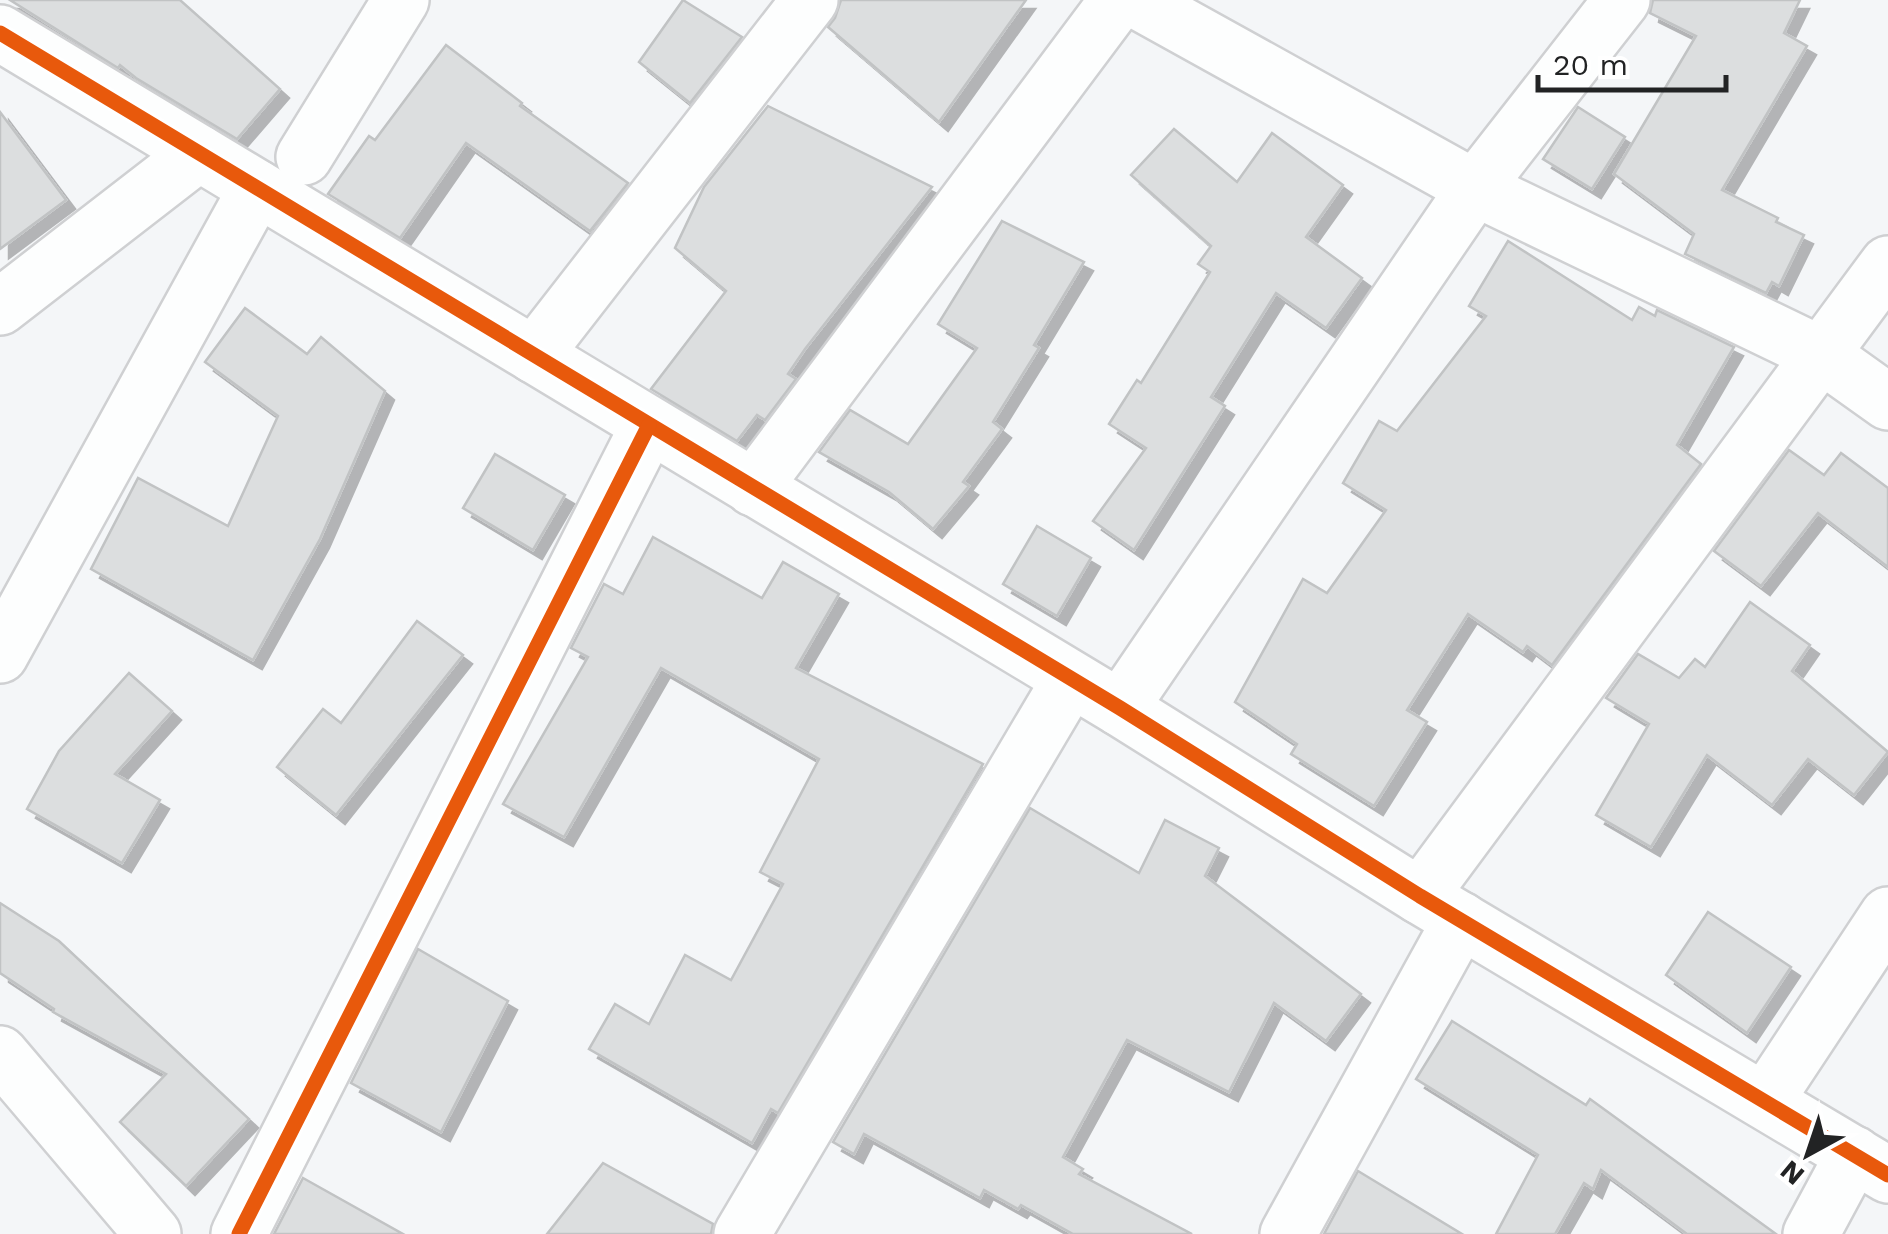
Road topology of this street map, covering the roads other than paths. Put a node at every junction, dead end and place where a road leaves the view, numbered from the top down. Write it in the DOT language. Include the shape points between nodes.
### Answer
graph roads {
  1 [pos="402,0"];
  2 [pos="810,0"];
  3 [pos="1118,0"];
  4 [pos="1136,0"];
  5 [pos="1622,0"];
  6 [pos="0,33"];
  7 [pos="199,153"];
  8 [pos="304,157"];
  9 [pos="257,188"];
  10 [pos="1475,188"];
  11 [pos="1888,264"];
  12 [pos="0,308"];
  13 [pos="534,355"];
  14 [pos="1822,355"];
  15 [pos="1888,402"];
  16 [pos="648,424"];
  17 [pos="753,488"];
  18 [pos="0,655"];
  19 [pos="1070,680"];
  20 [pos="1120,708"];
  21 [pos="1441,908"];
  22 [pos="1888,915"];
  23 [pos="0,1054"];
  24 [pos="1765,1101"];
  25 [pos="1871,1164"];
  26 [pos="153,1234"];
  27 [pos="239,1234"];
  28 [pos="742,1234"];
  29 [pos="1288,1234"];
  30 [pos="1811,1234"];
  1 -- 8 [label="street"];
  2 -- 13 [label="street"];
  3 -- 17 [label="street"];
  4 -- 10 [label="street"];
  5 -- 10 [label="street"];
  6 -- 7 [label="street"];
  7 -- 9 [label="street"];
  7 -- 12 [label="street"];
  9 -- 13 [label="street"];
  9 -- 18 [label="street"];
  10 -- 14 [label="street"];
  10 -- 20 [label="street"];
  11 -- 14 [label="street"];
  13 -- 16 [label="street"];
  14 -- 15 [label="street"];
  14 -- 21 [label="street"];
  16 -- 17 [label="street"];
  16 -- 27 [label="street"];
  17 -- 19 [label="street"];
  19 -- 20 [label="street"];
  19 -- 28 [label="street"];
  20 -- 21 [label="street"];
  21 -- 24 [label="street"];
  21 -- 29 [label="street"];
  22 -- 24 [label="street"];
  23 -- 26 [label="street"];
  24 -- 25 [label="street"];
  25 -- 30 [label="street"];
}
